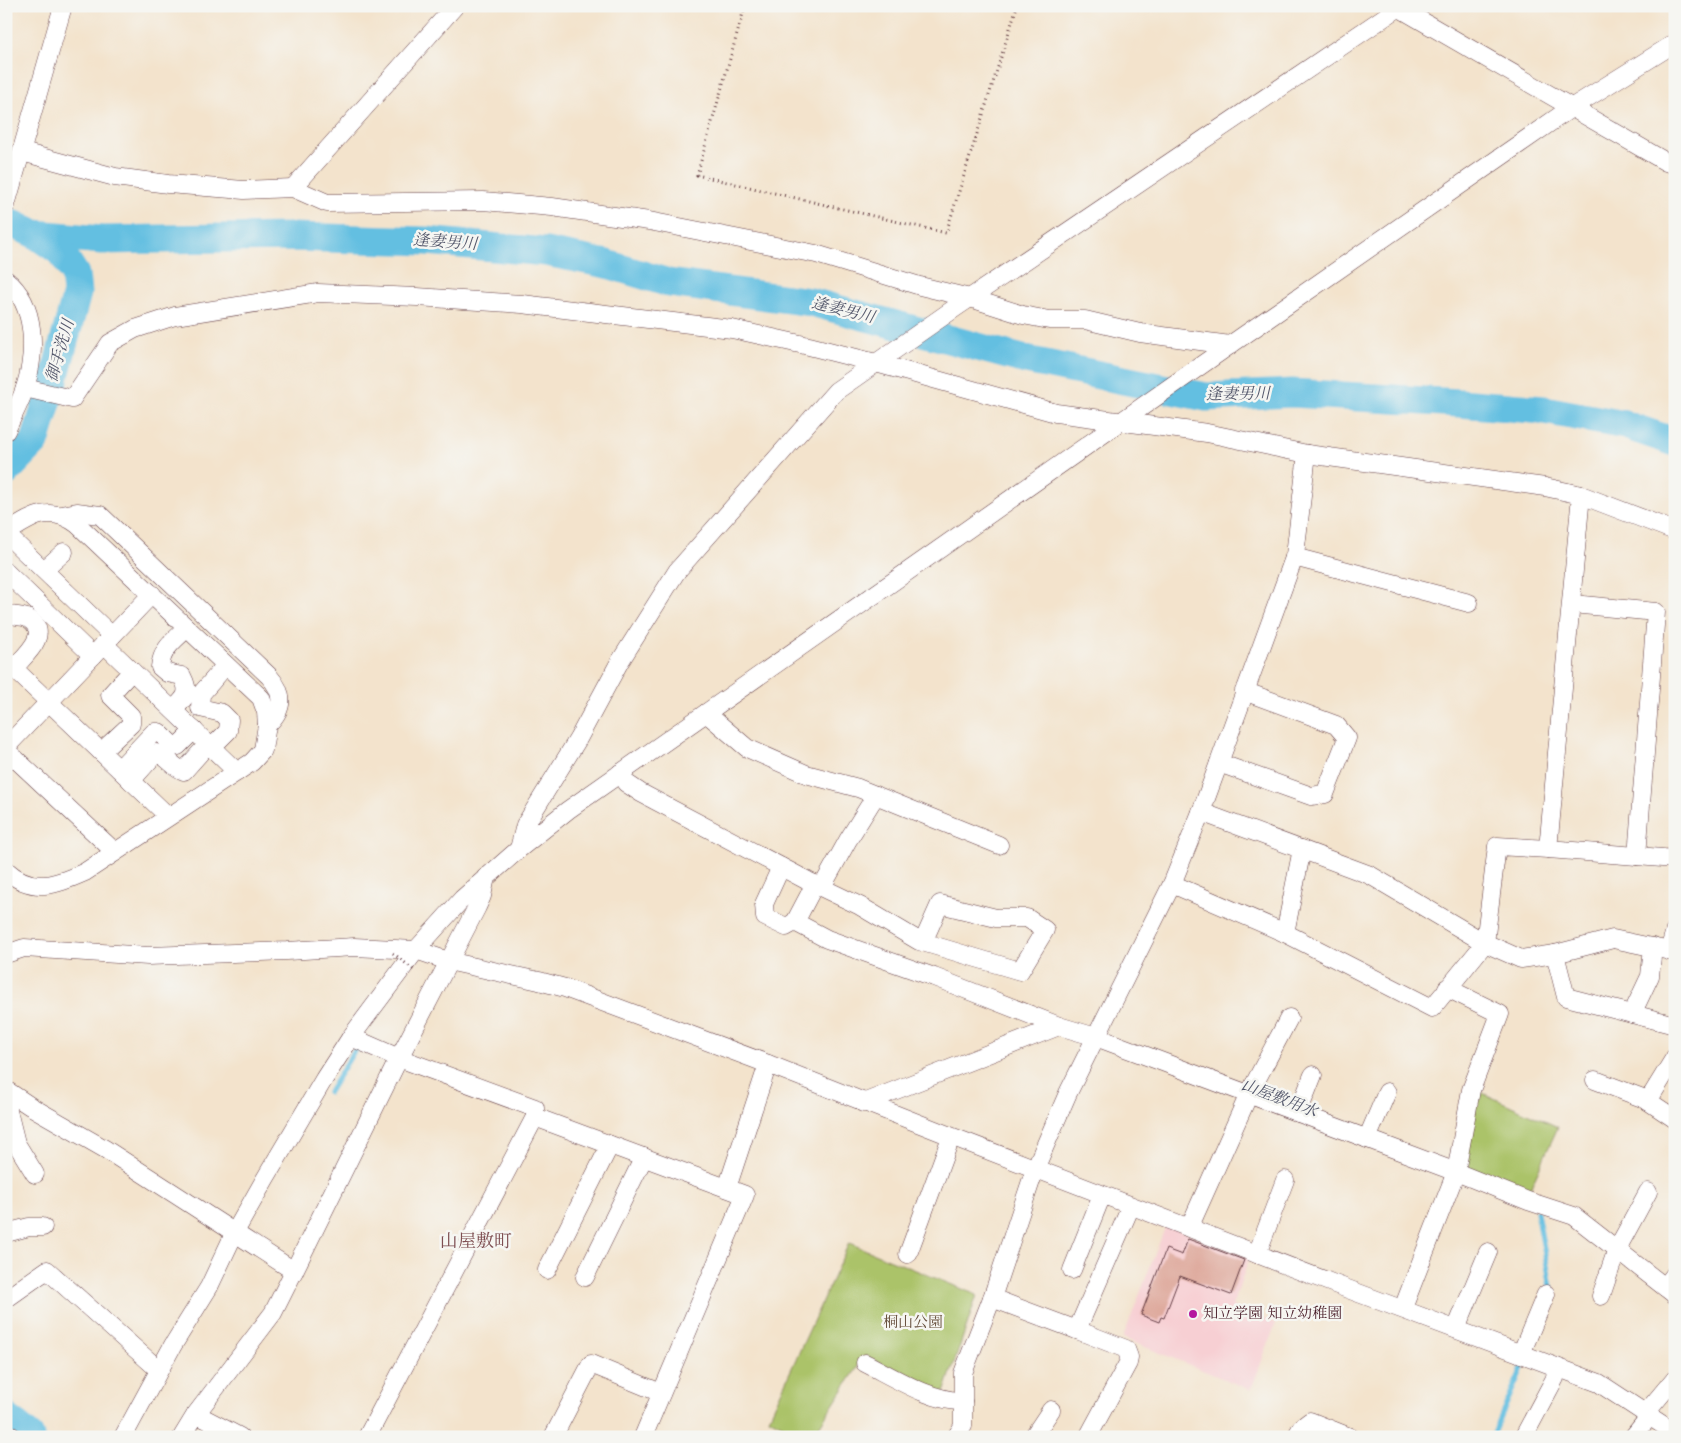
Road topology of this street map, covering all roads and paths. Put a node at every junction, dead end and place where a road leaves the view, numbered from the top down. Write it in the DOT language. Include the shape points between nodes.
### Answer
graph roads {
  1 [pos="63,6"];
  2 [pos="455,6"];
  3 [pos="745,6"];
  4 [pos="1017,6"];
  5 [pos="1399,7"];
  6 [pos="1675,43"];
  7 [pos="1571,108"];
  8 [pos="22,152"];
  9 [pos="1675,165"];
  10 [pos="293,188"];
  11 [pos="6,205"];
  12 [pos="6,280"];
  13 [pos="970,298"];
  14 [pos="1225,348"];
  15 [pos="880,360"];
  16 [pos="30,389"];
  17 [pos="1126,419"];
  18 [pos="6,431"];
  19 [pos="1307,454"];
  20 [pos="1581,495"];
  21 [pos="58,515"];
  22 [pos="1675,531"];
  23 [pos="64,552"];
  24 [pos="1294,558"];
  25 [pos="44,570"];
  26 [pos="9,580"];
  27 [pos="152,594"];
  28 [pos="1469,603"];
  29 [pos="1572,604"];
  30 [pos="6,613"];
  31 [pos="187,628"];
  32 [pos="103,645"];
  33 [pos="10,664"];
  34 [pos="226,665"];
  35 [pos="132,671"];
  36 [pos="1244,691"];
  37 [pos="49,702"];
  38 [pos="173,710"];
  39 [pos="706,713"];
  40 [pos="267,725"];
  41 [pos="194,730"];
  42 [pos="7,745"];
  43 [pos="210,746"];
  44 [pos="101,752"];
  45 [pos="1219,762"];
  46 [pos="237,772"];
  47 [pos="620,773"];
  48 [pos="125,775"];
  49 [pos="876,795"];
  50 [pos="1201,812"];
  51 [pos="168,816"];
  52 [pos="999,845"];
  53 [pos="1548,848"];
  54 [pos="519,849"];
  55 [pos="1302,849"];
  56 [pos="115,852"];
  57 [pos="1637,856"];
  58 [pos="1675,859"];
  59 [pos="781,867"];
  60 [pos="6,870"];
  61 [pos="486,877"];
  62 [pos="1172,884"];
  63 [pos="818,886"];
  64 [pos="795,922"];
  65 [pos="1675,930"];
  66 [pos="1285,933"];
  67 [pos="923,942"];
  68 [pos="1485,944"];
  69 [pos="416,950"];
  70 [pos="1666,950"];
  71 [pos="393,953"];
  72 [pos="6,954"];
  73 [pos="1555,954"];
  74 [pos="448,961"];
  75 [pos="415,971"];
  76 [pos="1447,988"];
  77 [pos="1632,1014"];
  78 [pos="1289,1018"];
  79 [pos="1675,1025"];
  80 [pos="1059,1026"];
  81 [pos="351,1037"];
  82 [pos="1096,1037"];
  83 [pos="1675,1057"];
  84 [pos="399,1058"];
  85 [pos="768,1064"];
  86 [pos="1313,1074"];
  87 [pos="1596,1080"];
  88 [pos="6,1090"];
  89 [pos="1387,1092"];
  90 [pos="1249,1094"];
  91 [pos="1648,1101"];
  92 [pos="6,1103"];
  93 [pos="863,1103"];
  94 [pos="1298,1113"];
  95 [pos="535,1117"];
  96 [pos="1675,1118"];
  97 [pos="951,1137"];
  98 [pos="1368,1139"];
  99 [pos="610,1144"];
  100 [pos="644,1157"];
  101 [pos="1035,1169"];
  102 [pos="1456,1172"];
  103 [pos="35,1174"];
  104 [pos="1285,1180"];
  105 [pos="727,1188"];
  106 [pos="1648,1192"];
  107 [pos="1102,1195"];
  108 [pos="1131,1206"];
  109 [pos="43,1227"];
  110 [pos="1190,1228"];
  111 [pos="235,1232"];
  112 [pos="6,1233"];
  113 [pos="1617,1249"];
  114 [pos="1488,1252"];
  115 [pos="908,1254"];
  116 [pos="1257,1254"];
  117 [pos="547,1270"];
  118 [pos="1072,1270"];
  119 [pos="294,1271"];
  120 [pos="585,1277"];
  121 [pos="1671,1285"];
  122 [pos="1546,1294"];
  123 [pos="1601,1296"];
  124 [pos="992,1298"];
  125 [pos="6,1299"];
  126 [pos="1404,1308"];
  127 [pos="1456,1329"];
  128 [pos="1077,1330"];
  129 [pos="1521,1354"];
  130 [pos="865,1363"];
  131 [pos="1556,1367"];
  132 [pos="159,1370"];
  133 [pos="1675,1378"];
  134 [pos="661,1393"];
  135 [pos="963,1401"];
  136 [pos="1051,1410"];
  137 [pos="196,1414"];
  138 [pos="1647,1416"];
  139 [pos="6,1432"];
  140 [pos="1675,1433"];
  141 [pos="1524,1436"];
  142 [pos="13,1437"];
  143 [pos="123,1437"];
  144 [pos="182,1437"];
  145 [pos="240,1437"];
  146 [pos="367,1437"];
  147 [pos="553,1437"];
  148 [pos="643,1437"];
  149 [pos="956,1437"];
  150 [pos="1033,1437"];
  151 [pos="1088,1437"];
  152 [pos="1296,1437"];
  153 [pos="1350,1437"];
  154 [pos="1634,1437"];
  1 -- 8 [label="street"];
  2 -- 10 [label="street"];
  3 -- 4 [label="path" via="697,175 946,233"];
  5 -- 7 [label="street"];
  5 -- 13 [label="street"];
  6 -- 7 [label="street"];
  7 -- 9 [label="street"];
  7 -- 14 [label="street"];
  8 -- 10 [label="street" via="114,177 244,190"];
  8 -- 11 [label="street"];
  10 -- 13 [label="street" via="328,203 483,201 649,221 816,254"];
  12 -- 16 [label="street" via="25,302 32,329"];
  13 -- 14 [label="street" via="1023,315 1049,320 1085,320"];
  13 -- 15 [label="street"];
  14 -- 17 [label="street"];
  15 -- 16 [label="street" via="732,329 522,304 318,293 174,316 135,329 110,343 72,399"];
  15 -- 17 [label="street" via="1056,413"];
  15 -- 54 [label="street" via="836,391 677,571 619,663 578,739 525,825"];
  16 -- 18 [label="street"];
  17 -- 19 [label="street"];
  17 -- 39 [label="street"];
  19 -- 20 [label="street" via="1536,485"];
  19 -- 24 [label="street"];
  20 -- 22 [label="street"];
  20 -- 29 [label="street"];
  21 -- 25 [label="street" via="42,514 26,520 6,534"];
  21 -- 27 [label="street" via="78,524"];
  21 -- 40 [label="street" via="77,512 100,515 270,676 278,686 280,707"];
  23 -- 25 [label="street"];
  24 -- 28 [label="street"];
  24 -- 36 [label="street"];
  25 -- 32 [label="street"];
  26 -- 32 [label="street"];
  27 -- 31 [label="street"];
  27 -- 32 [label="street"];
  29 -- 53 [label="street"];
  29 -- 57 [label="street" via="1656,612"];
  30 -- 33 [label="street" via="32,620 38,630 37,642"];
  31 -- 34 [label="street"];
  31 -- 38 [label="street" via="164,651 161,660 160,667 167,673 182,676 188,687 188,692"];
  32 -- 35 [label="street"];
  32 -- 37 [label="street"];
  33 -- 37 [label="street"];
  34 -- 40 [label="street" via="261,698"];
  34 -- 43 [label="street" via="201,694 200,708 222,713 229,720 228,731"];
  35 -- 38 [label="street"];
  35 -- 44 [label="street" via="110,695 131,716 131,724"];
  36 -- 45 [label="street"];
  36 -- 45 [label="street" via="1336,725 1347,738 1325,794 1311,796"];
  37 -- 42 [label="street"];
  37 -- 44 [label="street"];
  38 -- 41 [label="street"];
  39 -- 47 [label="street"];
  39 -- 49 [label="street" via="747,748 806,774"];
  40 -- 46 [label="street" via="263,750"];
  41 -- 43 [label="street"];
  41 -- 48 [label="street" via="174,747 154,732"];
  42 -- 56 [label="street"];
  43 -- 46 [label="street"];
  43 -- 48 [label="street" via="184,771 156,753"];
  44 -- 48 [label="street"];
  45 -- 50 [label="street"];
  46 -- 51 [label="street"];
  47 -- 54 [label="street"];
  47 -- 59 [label="street" via="626,783 641,794"];
  48 -- 51 [label="street"];
  49 -- 52 [label="street"];
  49 -- 63 [label="street"];
  50 -- 55 [label="street"];
  50 -- 62 [label="street"];
  51 -- 56 [label="street"];
  53 -- 57 [label="street"];
  53 -- 68 [label="street" via="1497,846"];
  54 -- 61 [label="street"];
  55 -- 66 [label="street"];
  55 -- 68 [label="street" via="1370,875"];
  56 -- 60 [label="street" via="85,872 60,883 34,884 20,880"];
  57 -- 58 [label="street"];
  59 -- 63 [label="street"];
  59 -- 64 [label="street" via="764,904 765,917 786,928"];
  61 -- 69 [label="street"];
  61 -- 74 [label="street" via="482,896"];
  62 -- 66 [label="street"];
  62 -- 82 [label="street"];
  63 -- 64 [label="street"];
  63 -- 67 [label="street"];
  64 -- 80 [label="street" via="827,939"];
  65 -- 70 [label="street"];
  66 -- 76 [label="street" via="1432,1008"];
  67 -- 67 [label="street" via="1020,971 1044,930 1027,918 996,918 940,904"];
  68 -- 73 [label="street" via="1522,959"];
  68 -- 76 [label="street"];
  69 -- 72 [label="street" via="354,947 148,956 24,948"];
  69 -- 74 [label="street"];
  69 -- 81 [label="street"];
  70 -- 73 [label="street" via="1613,939"];
  70 -- 77 [label="street"];
  71 -- 75 [label="path, bridge"];
  73 -- 77 [label="street" via="1566,997"];
  74 -- 84 [label="street"];
  74 -- 85 [label="street" via="565,988"];
  76 -- 102 [label="street" via="1500,1014 1471,1090"];
  77 -- 79 [label="street"];
  78 -- 90 [label="street"];
  80 -- 82 [label="street"];
  80 -- 93 [label="street"];
  81 -- 84 [label="street"];
  81 -- 111 [label="street"];
  82 -- 90 [label="street"];
  82 -- 101 [label="street"];
  83 -- 91 [label="street"];
  84 -- 95 [label="street" via="534,1108"];
  84 -- 119 [label="street"];
  85 -- 93 [label="street"];
  85 -- 105 [label="street"];
  86 -- 94 [label="street"];
  87 -- 91 [label="street"];
  88 -- 111 [label="street" via="106,1149"];
  89 -- 98 [label="street"];
  90 -- 94 [label="street"];
  90 -- 110 [label="street"];
  91 -- 96 [label="street"];
  92 -- 103 [label="street" via="16,1143"];
  93 -- 97 [label="street"];
  94 -- 98 [label="street"];
  95 -- 99 [label="street"];
  95 -- 146 [label="street"];
  97 -- 101 [label="street"];
  97 -- 115 [label="street"];
  98 -- 102 [label="street"];
  99 -- 100 [label="street"];
  99 -- 117 [label="street"];
  100 -- 105 [label="street"];
  100 -- 120 [label="street"];
  101 -- 107 [label="street"];
  101 -- 124 [label="street"];
  102 -- 113 [label="street" via="1574,1216"];
  102 -- 126 [label="street"];
  104 -- 116 [label="street"];
  105 -- 134 [label="street" via="745,1195"];
  106 -- 113 [label="street"];
  107 -- 108 [label="street"];
  107 -- 118 [label="street"];
  108 -- 110 [label="street"];
  108 -- 128 [label="street"];
  109 -- 112 [label="street"];
  110 -- 116 [label="street"];
  111 -- 119 [label="street"];
  111 -- 132 [label="street" via="209,1287"];
  113 -- 121 [label="street"];
  113 -- 123 [label="street"];
  114 -- 127 [label="street"];
  116 -- 126 [label="street"];
  119 -- 137 [label="street" via="273,1313"];
  122 -- 129 [label="street"];
  124 -- 128 [label="street"];
  124 -- 135 [label="street" via="963,1373"];
  125 -- 132 [label="street" via="47,1270"];
  126 -- 127 [label="street"];
  127 -- 129 [label="street"];
  128 -- 151 [label="street" via="1126,1348 1129,1357"];
  129 -- 131 [label="street"];
  130 -- 135 [label="street" via="937,1398"];
  131 -- 138 [label="street" via="1599,1383"];
  131 -- 141 [label="street" via="1555,1378"];
  132 -- 143 [label="street"];
  133 -- 138 [label="street"];
  134 -- 147 [label="street" via="591,1364"];
  134 -- 148 [label="street"];
  135 -- 149 [label="street" via="962,1426"];
  136 -- 150 [label="street"];
  137 -- 144 [label="street"];
  137 -- 145 [label="street"];
  138 -- 140 [label="street"];
  138 -- 154 [label="street"];
  139 -- 142 [label="street"];
  152 -- 153 [label="street" via="1310,1421"];
}
